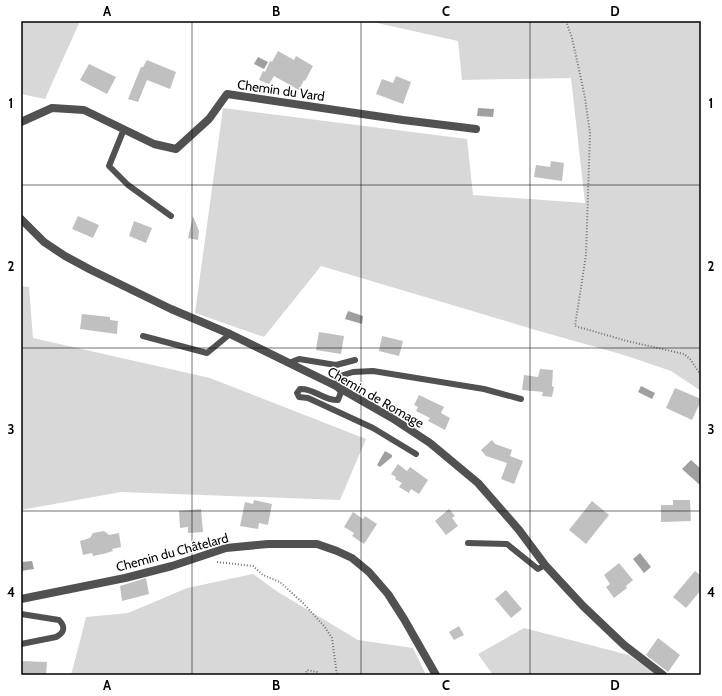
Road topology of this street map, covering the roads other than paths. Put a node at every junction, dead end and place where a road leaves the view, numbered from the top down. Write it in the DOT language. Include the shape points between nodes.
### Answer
graph roads {
  1 [pos="21,122"];
  2 [pos="124,129"];
  3 [pos="476,129"];
  4 [pos="171,216"];
  5 [pos="21,219"];
  6 [pos="230,334"];
  7 [pos="143,336"];
  8 [pos="355,360"];
  9 [pos="289,363"];
  10 [pos="336,386"];
  11 [pos="521,399"];
  12 [pos="416,454"];
  13 [pos="468,544"];
  14 [pos="545,565"];
  15 [pos="21,599"];
  16 [pos="21,614"];
  17 [pos="21,644"];
  18 [pos="436,675"];
  19 [pos="663,675"];
  1 -- 2 [label="street, Chemin du Vard" via="52,108 84,110"];
  2 -- 3 [label="street, Chemin du Vard" via="154,144 176,149 209,119 227,94"];
  2 -- 4 [label="lane" via="109,166 128,185"];
  5 -- 6 [label="street, Chemin de Romage" via="44,242 64,256 171,309"];
  6 -- 7 [label="lane" via="207,353"];
  6 -- 9 [label="street, Chemin de Romage"];
  8 -- 9 [label="lane" via="336,365 299,359"];
  9 -- 10 [label="street, Chemin de Romage"];
  10 -- 11 [label="lane" via="340,376 353,372 373,371 484,389"];
  10 -- 12 [label="lane" via="341,392 338,400 306,389 300,389 297,393 298,397 308,398 373,428"];
  10 -- 14 [label="street, Chemin de Romage" via="430,443 478,483 519,530"];
  13 -- 14 [label="lane" via="507,544 538,570"];
  14 -- 19 [label="street, Chemin de Romage" via="624,645"];
  15 -- 18 [label="street, Chemin du Châtelard" via="125,578 226,548 268,544 317,544 352,558 369,572 388,594"];
  16 -- 17 [label="lane" via="59,620 63,624 61,634 56,637"];
}
